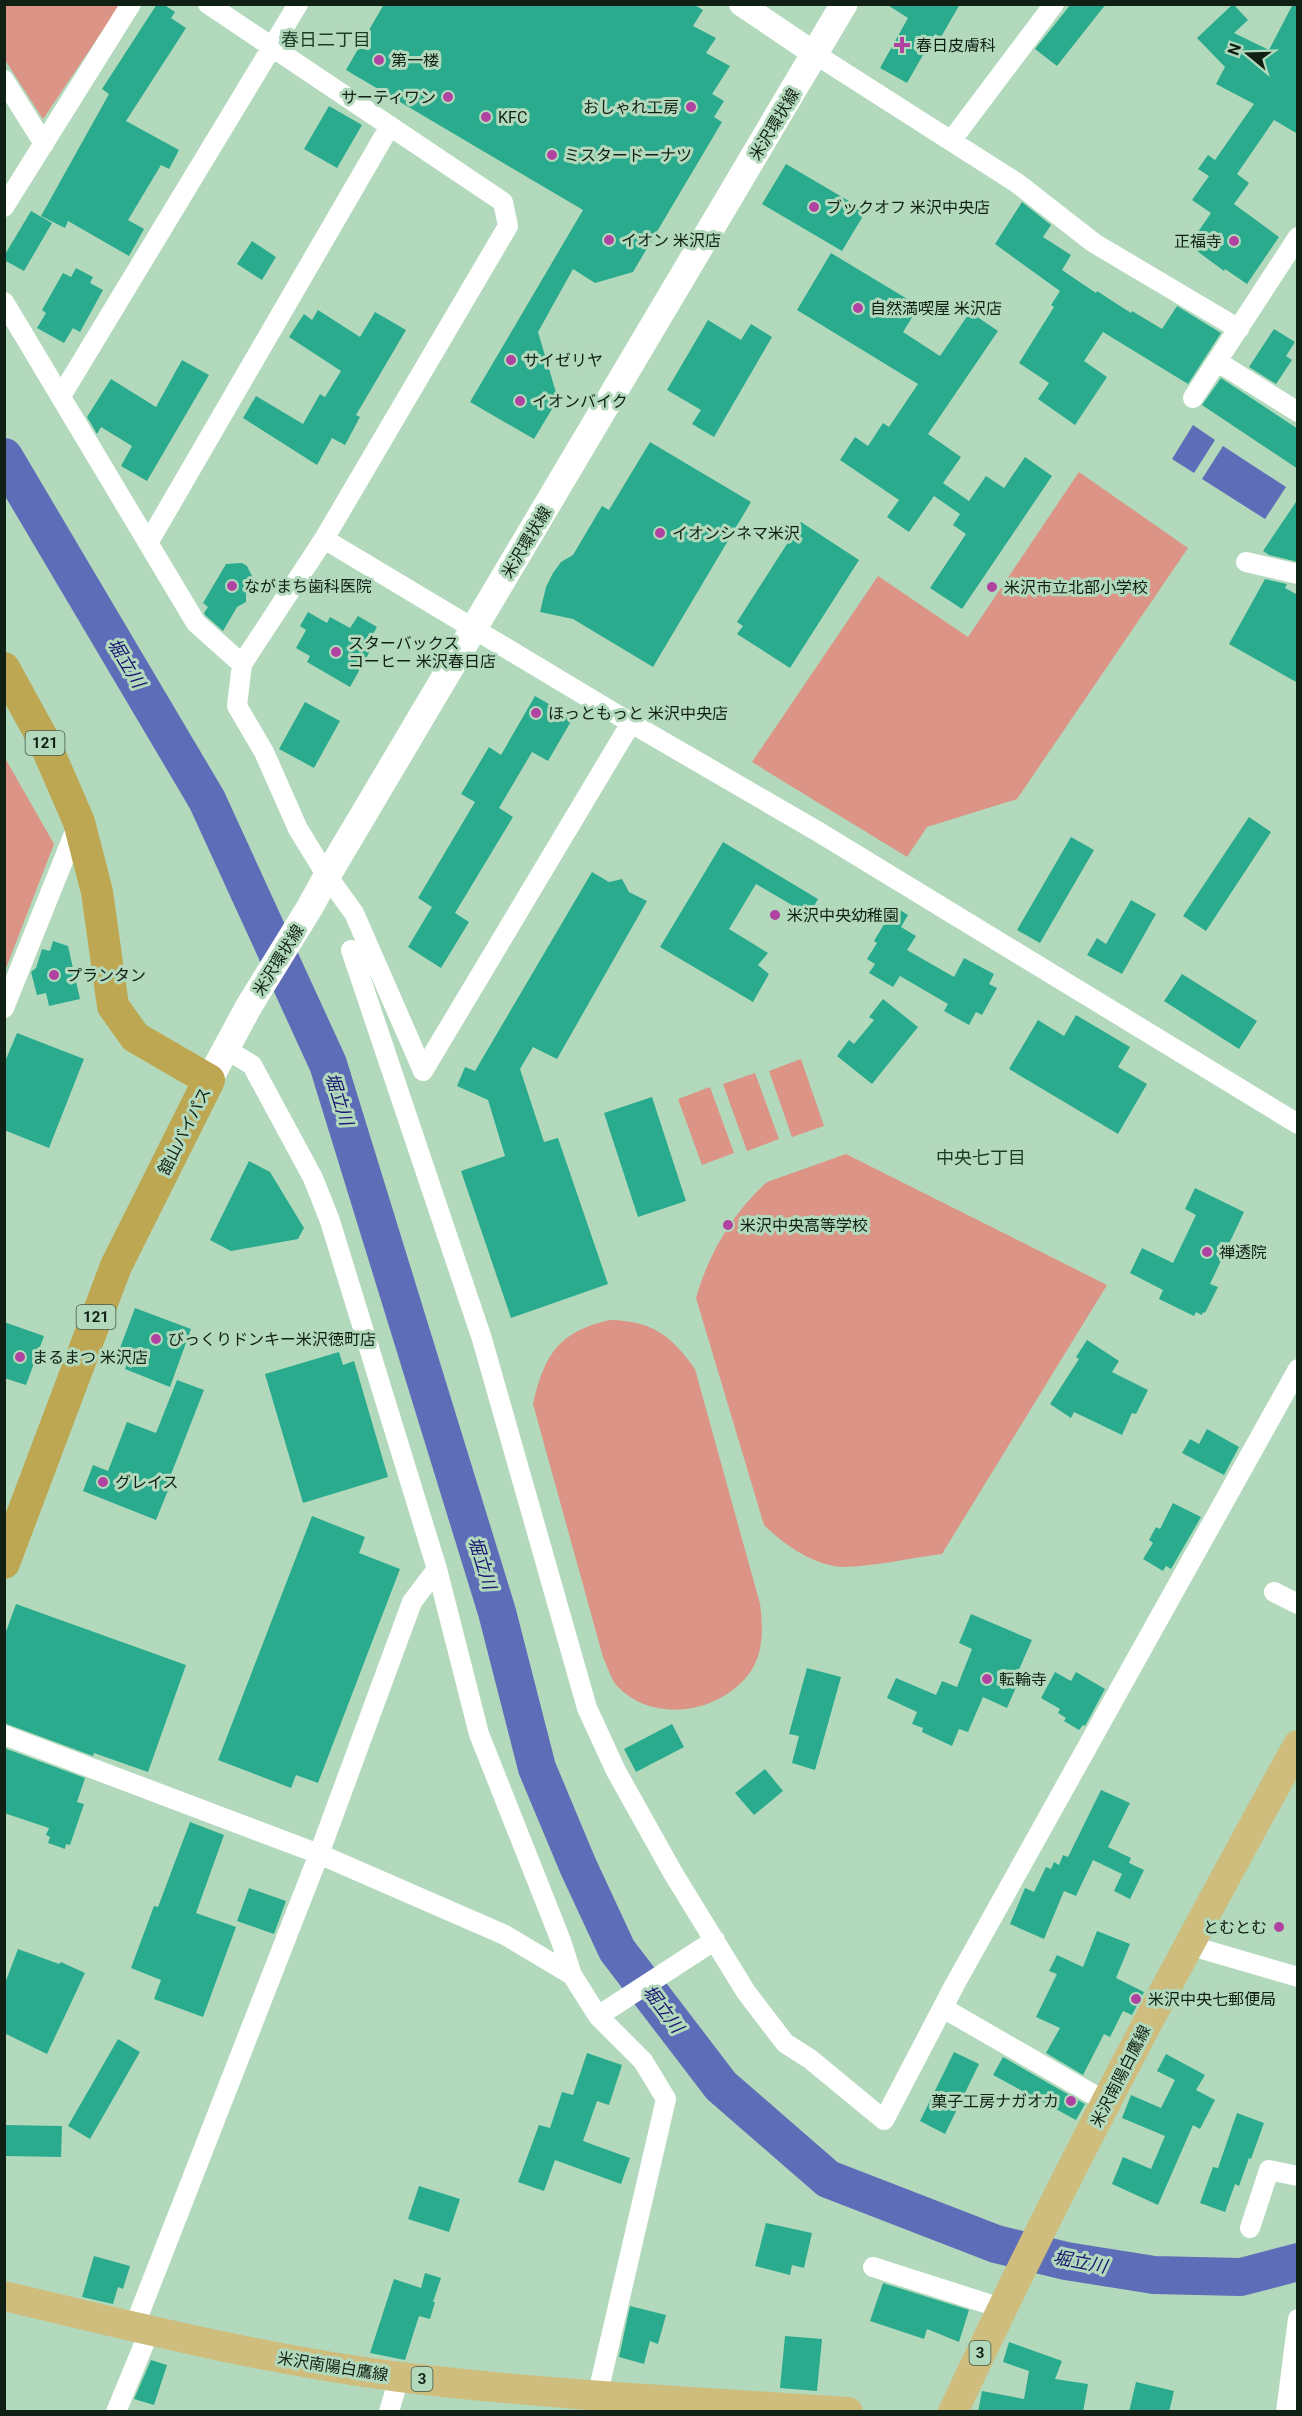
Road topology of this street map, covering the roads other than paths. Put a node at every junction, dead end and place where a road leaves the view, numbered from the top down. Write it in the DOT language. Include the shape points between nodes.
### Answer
graph roads {
  1 [pos="131,4"];
  2 [pos="208,4"];
  3 [pos="298,4"];
  4 [pos="741,4"];
  5 [pos="844,4"];
  6 [pos="1054,4"];
  7 [pos="273,46"];
  8 [pos="815,54"];
  9 [pos="4,80"];
  10 [pos="390,126"];
  11 [pos="951,141"];
  12 [pos="44,144"];
  13 [pos="4,207"];
  14 [pos="1298,237"];
  15 [pos="4,302"];
  16 [pos="1239,329"];
  17 [pos="1218,362"];
  18 [pos="61,396"];
  19 [pos="1193,398"];
  20 [pos="1298,412"];
  21 [pos="324,539"];
  22 [pos="148,543"];
  23 [pos="1246,562"];
  24 [pos="1298,574"];
  25 [pos="475,628"];
  26 [pos="242,664"];
  27 [pos="4,668"];
  28 [pos="631,723"];
  29 [pos="79,822"];
  30 [pos="327,876"];
  31 [pos="351,950"];
  32 [pos="4,1008"];
  33 [pos="226,1048"];
  34 [pos="209,1080"];
  35 [pos="1298,1124"];
  36 [pos="1298,1369"];
  37 [pos="12,1519"];
  38 [pos="4,1563"];
  39 [pos="437,1569"];
  40 [pos="1274,1592"];
  41 [pos="1298,1604"];
  42 [pos="4,1735"];
  43 [pos="1298,1745"];
  44 [pos="319,1854"];
  45 [pos="715,1940"];
  46 [pos="1188,1945"];
  47 [pos="572,1975"];
  48 [pos="1298,1977"];
  49 [pos="943,2008"];
  50 [pos="602,2013"];
  51 [pos="1106,2102"];
  52 [pos="1298,2176"];
  53 [pos="1250,2228"];
  54 [pos="873,2266"];
  55 [pos="4,2296"];
  56 [pos="1004,2302"];
  57 [pos="1298,2319"];
  58 [pos="142,2329"];
  59 [pos="399,2377"];
  60 [pos="597,2397"];
  61 [pos="726,2408"];
  62 [pos="116,2412"];
  63 [pos="389,2412"];
  64 [pos="848,2412"];
  65 [pos="953,2412"];
  66 [pos="1286,2412"];
  1 -- 12 [label="street"];
  2 -- 7 [label="street"];
  3 -- 7 [label="street"];
  4 -- 8 [label="street"];
  5 -- 8 [label="main road, 米沢環状線"];
  6 -- 11 [label="street"];
  7 -- 10 [label="street"];
  7 -- 18 [label="street"];
  8 -- 11 [label="street"];
  8 -- 25 [label="main road, 米沢環状線"];
  9 -- 12 [label="street"];
  10 -- 21 [label="street" via="503,202 508,226"];
  10 -- 22 [label="street"];
  11 -- 16 [label="street" via="1017,183 1094,243"];
  12 -- 13 [label="street"];
  14 -- 16 [label="street"];
  15 -- 18 [label="street"];
  16 -- 17 [label="street"];
  17 -- 19 [label="street"];
  17 -- 20 [label="street"];
  18 -- 22 [label="street"];
  21 -- 25 [label="street"];
  21 -- 26 [label="street"];
  22 -- 26 [label="street" via="196,623"];
  23 -- 24 [label="street"];
  25 -- 28 [label="street"];
  25 -- 30 [label="main road, 米沢環状線"];
  26 -- 30 [label="street" via="237,706 264,752 298,829"];
  27 -- 29 [label="highway, 舘山バイパス / 121" via="43,739"];
  28 -- 30 [label="street" via="423,1071 354,913"];
  28 -- 35 [label="street" via="817,831"];
  29 -- 32 [label="street"];
  29 -- 34 [label="highway, 舘山バイパス / 121" via="97,892 112,1006 135,1037"];
  30 -- 33 [label="main road, 米沢環状線"];
  31 -- 45 [label="street" via="482,1339 587,1708 616,1771"];
  33 -- 34 [label="main road, 米沢環状線"];
  33 -- 39 [label="street" via="252,1065 313,1178 330,1221"];
  34 -- 37 [label="highway, 舘山バイパス / 121" via="116,1266"];
  36 -- 49 [label="street"];
  37 -- 38 [label="highway, 舘山バイパス / 121"];
  39 -- 44 [label="street" via="412,1602"];
  39 -- 47 [label="street" via="479,1734"];
  40 -- 41 [label="street"];
  42 -- 44 [label="street"];
  43 -- 46 [label="main road, 米沢南陽白鷹線 / 3"];
  44 -- 47 [label="street" via="505,1935"];
  44 -- 58 [label="street"];
  45 -- 49 [label="street" via="746,1992 785,2043 884,2120"];
  45 -- 50 [label="street"];
  46 -- 48 [label="street"];
  46 -- 51 [label="main road, 米沢南陽白鷹線 / 3"];
  47 -- 50 [label="street"];
  49 -- 51 [label="street"];
  50 -- 60 [label="street" via="643,2061 666,2100"];
  51 -- 56 [label="main road, 米沢南陽白鷹線 / 3"];
  52 -- 53 [label="street" via="1269,2169"];
  54 -- 56 [label="street"];
  55 -- 58 [label="main road, 米沢南陽白鷹線 / 3"];
  56 -- 65 [label="main road, 米沢南陽白鷹線 / 3"];
  57 -- 66 [label="street"];
  58 -- 59 [label="main road, 米沢南陽白鷹線 / 3" via="237,2351"];
  58 -- 62 [label="street"];
  59 -- 60 [label="main road, 米沢南陽白鷹線 / 3"];
  59 -- 63 [label="street"];
  60 -- 61 [label="main road, 米沢南陽白鷹線 / 3"];
  61 -- 64 [label="main road, 米沢南陽白鷹線 / 3"];
}
